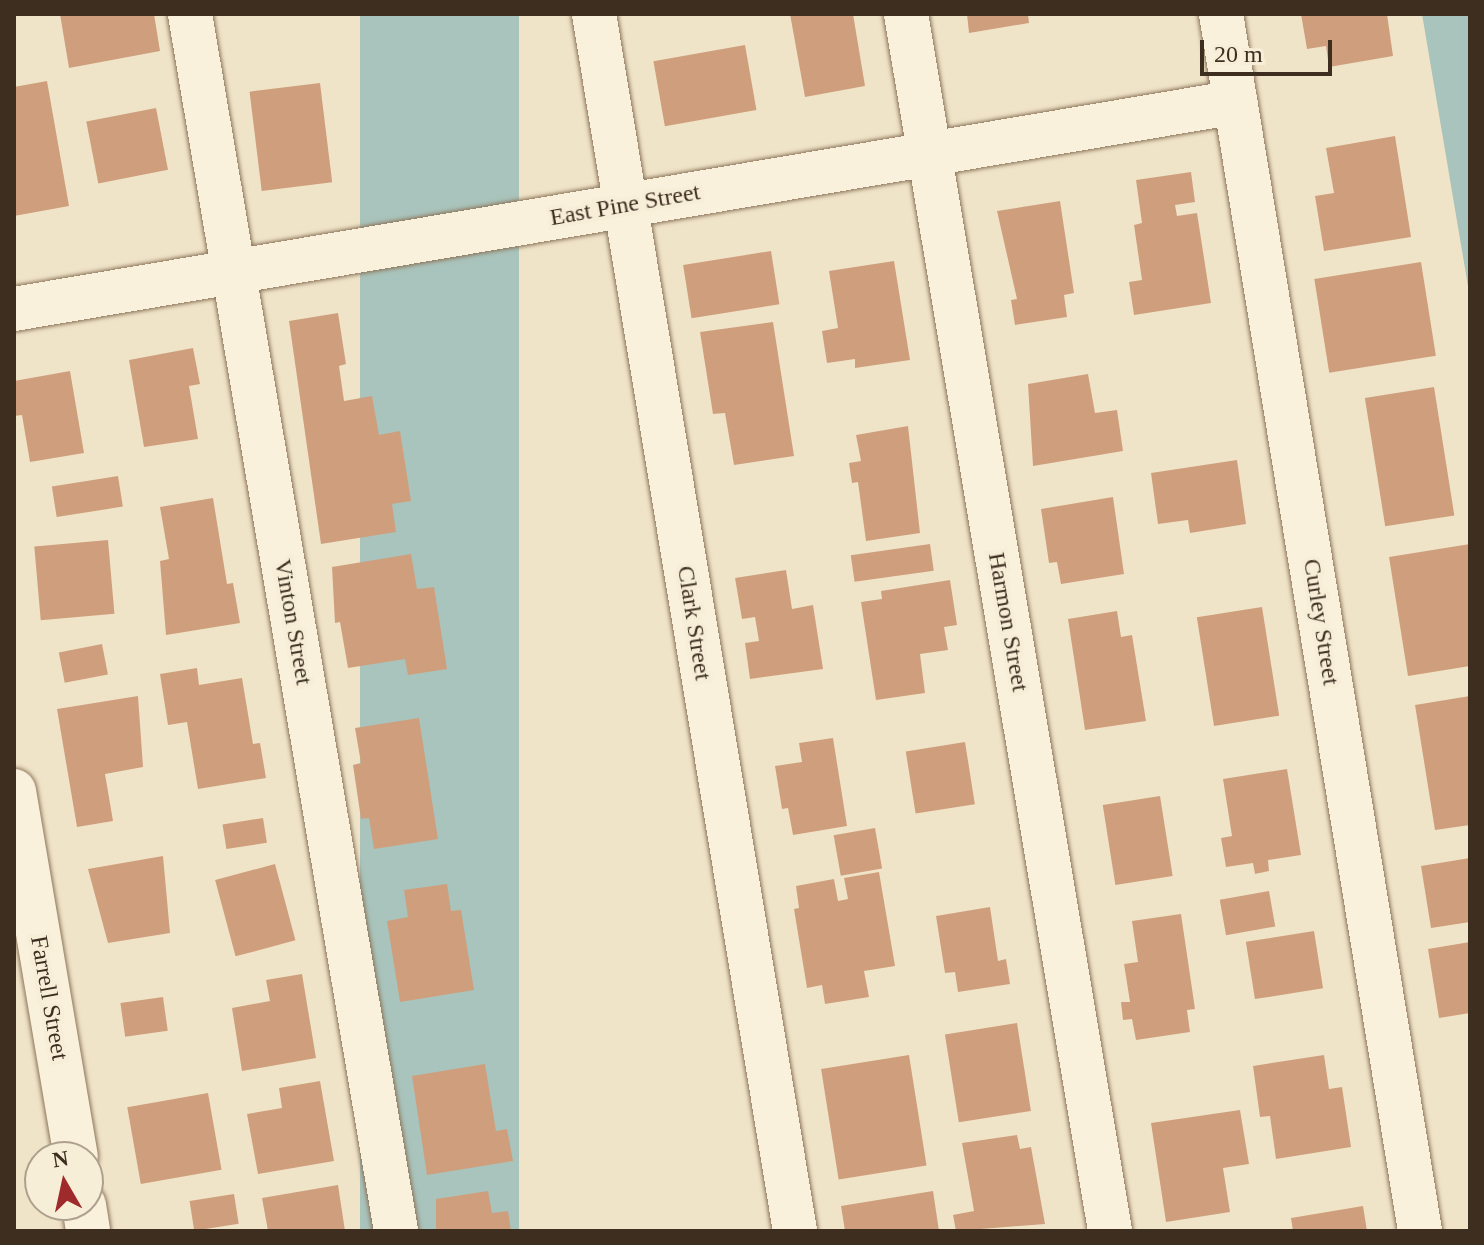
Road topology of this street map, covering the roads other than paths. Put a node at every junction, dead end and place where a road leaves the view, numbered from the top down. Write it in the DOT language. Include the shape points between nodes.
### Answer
graph roads {
  1 [pos="190,14"];
  2 [pos="594,14"];
  3 [pos="906,14"];
  4 [pos="1221,14"];
  5 [pos="1236,102"];
  6 [pos="930,154"];
  7 [pos="625,204"];
  8 [pos="234,272"];
  9 [pos="14,309"];
  10 [pos="14,791"];
  11 [pos="73,1141"];
  12 [pos="396,1231"];
  13 [pos="795,1231"];
  14 [pos="1110,1231"];
  15 [pos="1420,1231"];
  1 -- 8 [label="street, Vinton Street"];
  2 -- 7 [label="street, Clark Street"];
  3 -- 6 [label="street, Harmon Street"];
  4 -- 5 [label="street, Curley Street"];
  5 -- 6 [label="street, East Pine Street"];
  5 -- 15 [label="street, Curley Street"];
  6 -- 7 [label="street, East Pine Street"];
  6 -- 14 [label="street, Harmon Street"];
  7 -- 8 [label="street, East Pine Street"];
  7 -- 13 [label="street, Clark Street"];
  8 -- 9 [label="street, East Pine Street"];
  8 -- 12 [label="street, Vinton Street"];
  10 -- 11 [label="street, Farrell Street"];
}
